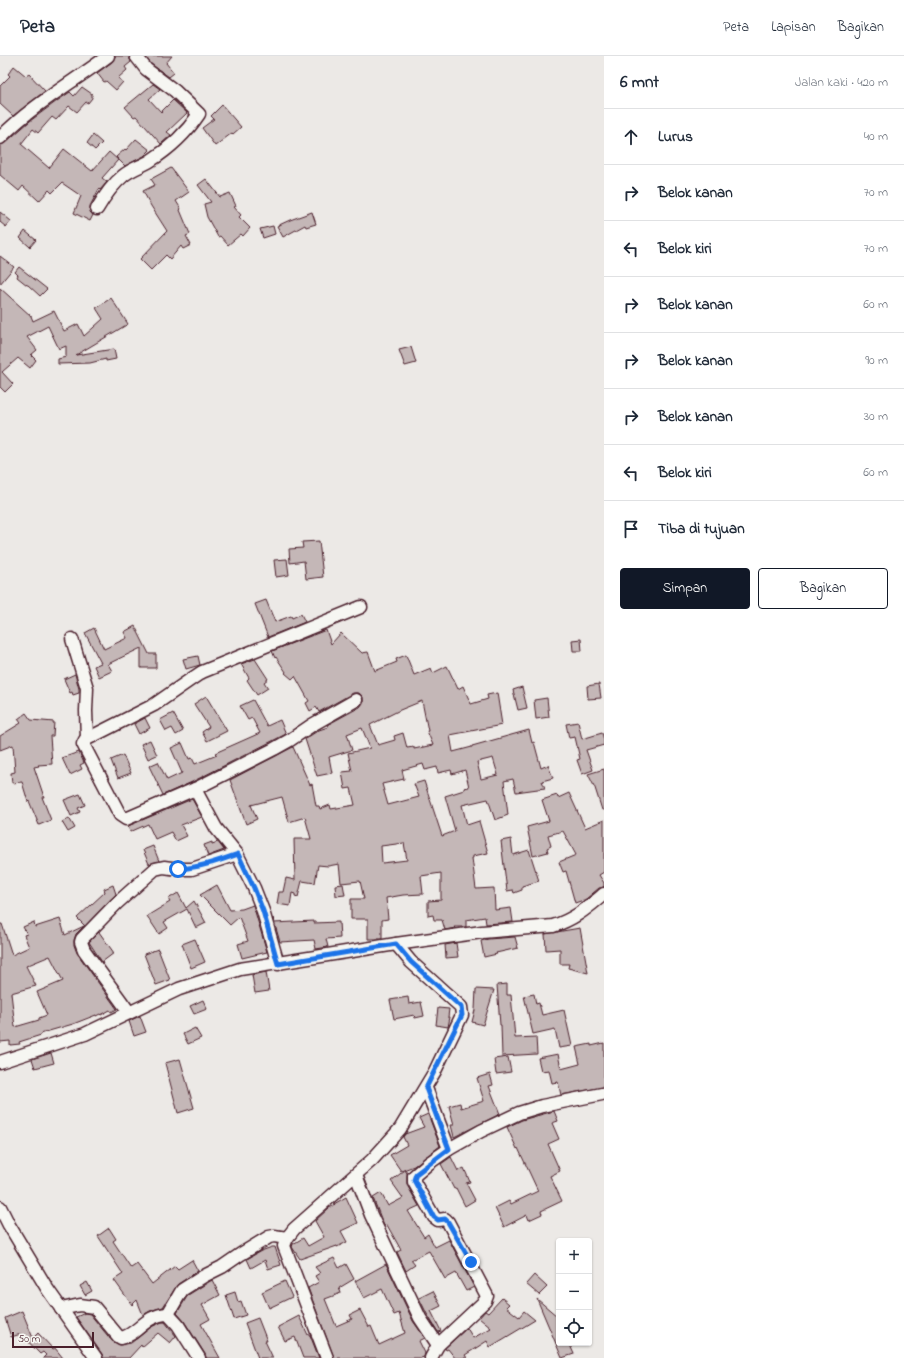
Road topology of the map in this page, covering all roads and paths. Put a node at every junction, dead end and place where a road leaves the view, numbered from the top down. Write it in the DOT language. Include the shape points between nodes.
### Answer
graph roads {
  1 [pos="108,56"];
  2 [pos="136,56"];
  3 [pos="0,138"];
  4 [pos="97,209"];
  5 [pos="361,607"];
  6 [pos="72,639"];
  7 [pos="356,700"];
  8 [pos="87,738"];
  9 [pos="195,789"];
  10 [pos="238,854"];
  11 [pos="604,894"];
  12 [pos="396,944"];
  13 [pos="278,964"];
  14 [pos="129,1012"];
  15 [pos="0,1062"];
  16 [pos="426,1088"];
  17 [pos="602,1094"];
  18 [pos="449,1149"];
  19 [pos="356,1175"];
  20 [pos="0,1206"];
  21 [pos="287,1238"];
  22 [pos="61,1308"];
  23 [pos="168,1314"];
  24 [pos="438,1345"];
  25 [pos="96,1358"];
  26 [pos="199,1358"];
  27 [pos="328,1358"];
  28 [pos="431,1358"];
  1 -- 3 [label="street" via="43,100 16,121"];
  2 -- 4 [label="street" via="146,69 199,114 190,127 165,150 124,175"];
  5 -- 8 [label="street" via="202,672 154,705"];
  6 -- 8 [label="street" via="87,688"];
  7 -- 9 [label="street" via="279,746"];
  8 -- 9 [label="street" via="83,744 120,815 124,818"];
  9 -- 10 [label="street" via="216,828"];
  10 -- 13 [label="street" via="263,911"];
  10 -- 14 [label="street" via="192,868 155,869 82,939 84,950"];
  11 -- 12 [label="street" via="579,915 553,926 482,932"];
  12 -- 13 [label="street"];
  12 -- 16 [label="street" via="411,962 461,1007 462,1011"];
  13 -- 14 [label="street" via="240,969 179,989"];
  14 -- 15 [label="street" via="85,1034"];
  16 -- 18 [label="street"];
  16 -- 19 [label="street" via="400,1129"];
  17 -- 18 [label="street" via="520,1113"];
  18 -- 24 [label="street" via="416,1174 414,1180 434,1217 448,1222 487,1299"];
  19 -- 21 [label="street" via="299,1224"];
  19 -- 24 [label="street" via="371,1215 420,1318"];
  20 -- 22 [label="street" via="9,1225"];
  21 -- 23 [label="street" via="269,1237 182,1290"];
  21 -- 27 [label="street" via="284,1246"];
  22 -- 23 [label="street" via="80,1305 94,1307 121,1338 129,1335 152,1317"];
  22 -- 25 [label="street"];
  23 -- 26 [label="street"];
  24 -- 28 [label="street"];
}
